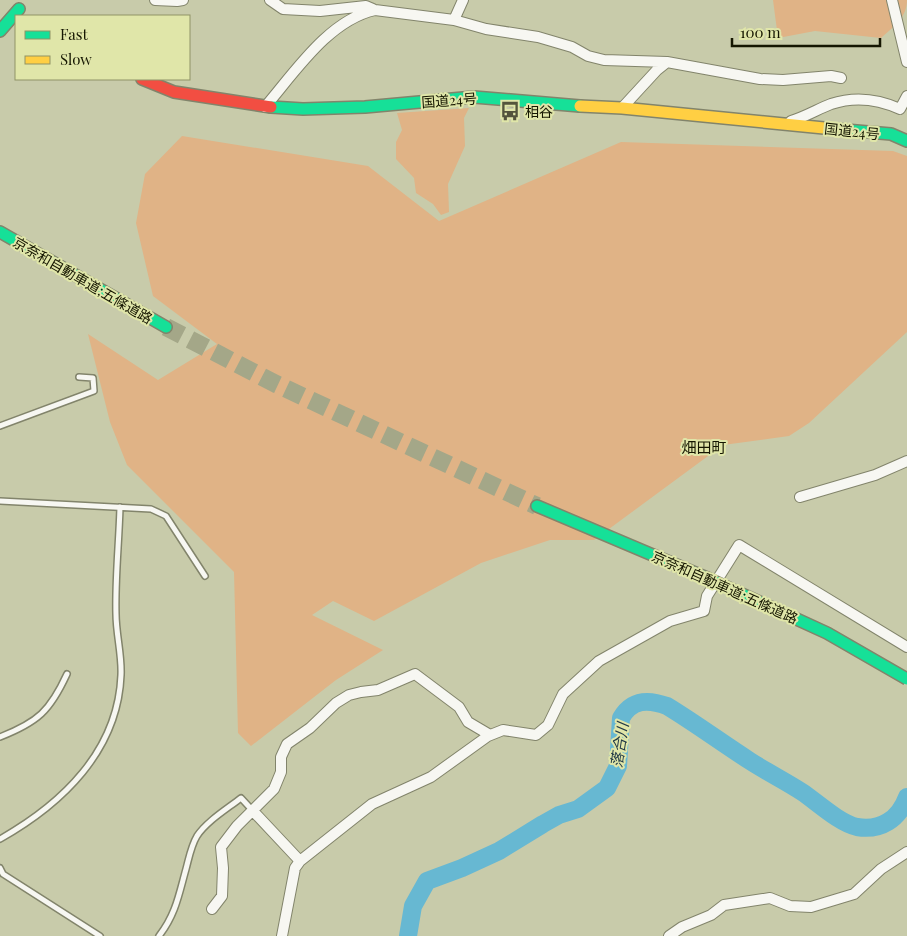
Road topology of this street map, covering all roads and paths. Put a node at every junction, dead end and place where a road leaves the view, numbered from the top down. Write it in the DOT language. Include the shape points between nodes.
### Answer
graph roads {
  1 [pos="9,0"];
  2 [pos="155,0"];
  3 [pos="183,0"];
  4 [pos="270,0"];
  5 [pos="463,0"];
  6 [pos="892,0"];
  7 [pos="19,9"];
  8 [pos="376,10"];
  9 [pos="28,15"];
  10 [pos="454,20"];
  11 [pos="0,31"];
  12 [pos="667,62"];
  13 [pos="907,62"];
  14 [pos="841,78"];
  15 [pos="144,80"];
  16 [pos="907,96"];
  17 [pos="265,107"];
  18 [pos="622,108"];
  19 [pos="903,112"];
  20 [pos="784,124"];
  21 [pos="907,141"];
  22 [pos="0,232"];
  23 [pos="166,327"];
  24 [pos="79,377"];
  25 [pos="0,426"];
  26 [pos="907,461"];
  27 [pos="800,497"];
  28 [pos="0,501"];
  29 [pos="537,506"];
  30 [pos="120,507"];
  31 [pos="205,576"];
  32 [pos="907,647"];
  33 [pos="67,674"];
  34 [pos="907,679"];
  35 [pos="490,735"];
  36 [pos="0,737"];
  37 [pos="253,811"];
  38 [pos="0,839"];
  39 [pos="907,852"];
  40 [pos="300,861"];
  41 [pos="0,868"];
  42 [pos="212,909"];
  43 [pos="100,936"];
  44 [pos="159,936"];
  45 [pos="282,936"];
  46 [pos="670,936"];
  1 -- 7 [label="highway"];
  2 -- 3 [label="street"];
  4 -- 8 [label="street" via="283,9 320,11 366,6"];
  5 -- 10 [label="street"];
  6 -- 13 [label="street"];
  7 -- 9 [label="highway"];
  7 -- 11 [label="highway"];
  8 -- 10 [label="street"];
  8 -- 17 [label="street" via="364,12 326,36"];
  10 -- 12 [label="street" via="538,37 604,60"];
  12 -- 14 [label="street" via="760,80"];
  12 -- 18 [label="street"];
  15 -- 17 [label="highway, 国道24号" via="174,92"];
  16 -- 19 [label="street"];
  17 -- 18 [label="highway, 国道24号" via="303,110 365,107 474,96"];
  18 -- 20 [label="highway, 国道24号"];
  19 -- 20 [label="street" via="883,102 865,99 832,104"];
  20 -- 21 [label="highway, 国道24号" via="891,134"];
  22 -- 23 [label="highway, 京奈和自動車道;五條道路"];
  24 -- 25 [label="lane" via="93,378 94,392"];
  26 -- 27 [label="street" via="875,475"];
  28 -- 30 [label="lane"];
  29 -- 34 [label="highway, 京奈和自動車道;五條道路, bridge" via="707,578 827,634"];
  30 -- 31 [label="lane" via="151,509 166,516"];
  30 -- 38 [label="lane" via="116,614 121,674 119,694 107,733 97,755 68,790 24,825"];
  32 -- 35 [label="street" via="739,545 707,596 704,611 670,621 599,661 563,694 548,725 536,735 503,730"];
  33 -- 36 [label="lane" via="56,698 41,716"];
  35 -- 37 [label="street" via="468,722 459,708 415,674 378,690 349,695 287,744 274,789"];
  35 -- 40 [label="street" via="431,777 372,804"];
  37 -- 40 [label="street"];
  37 -- 42 [label="street" via="221,847 222,896"];
  37 -- 44 [label="lane" via="241,798 197,836 172,918"];
  39 -- 46 [label="street" via="881,869 854,894 811,907 790,906 770,898 724,905"];
  40 -- 45 [label="street"];
  41 -- 43 [label="lane" via="3,874"];
}
